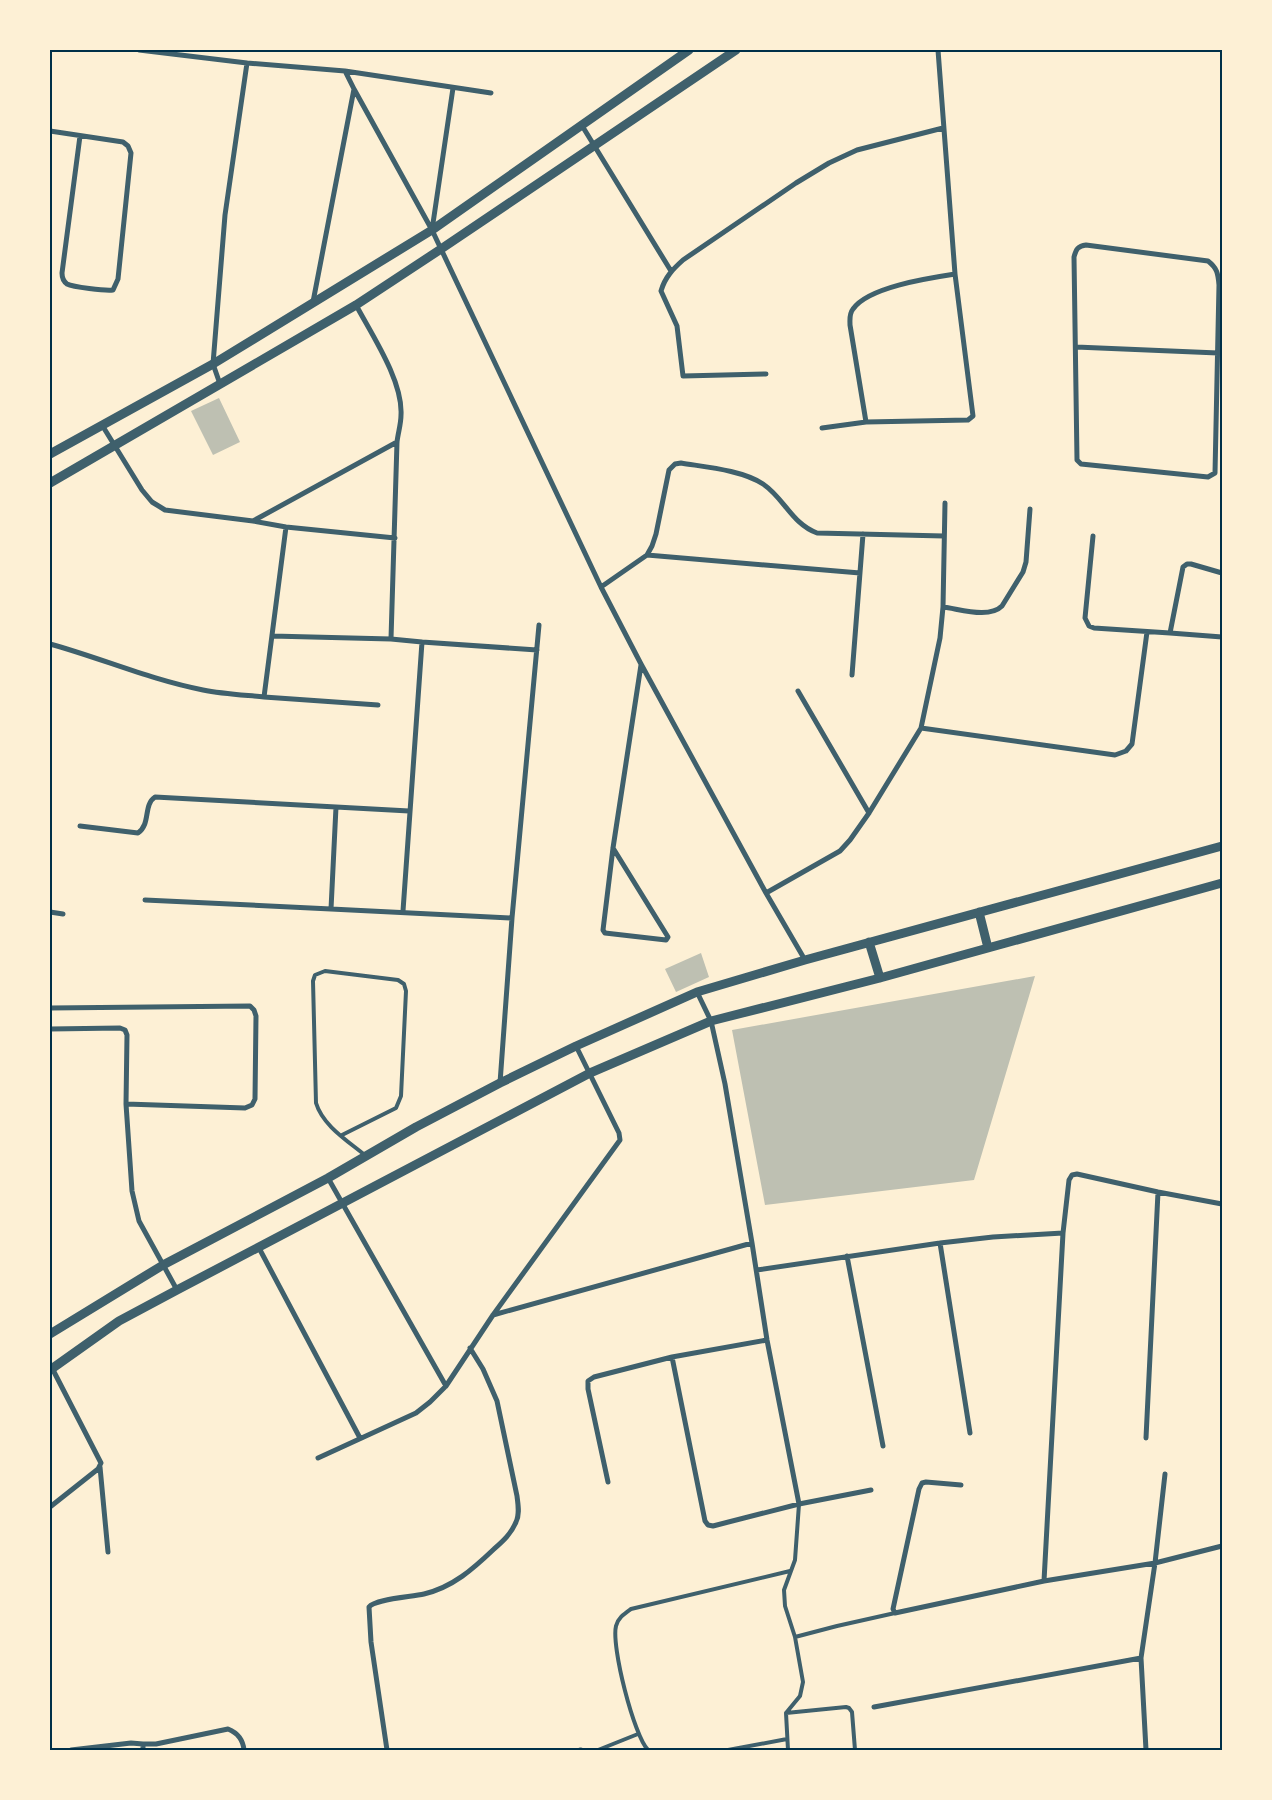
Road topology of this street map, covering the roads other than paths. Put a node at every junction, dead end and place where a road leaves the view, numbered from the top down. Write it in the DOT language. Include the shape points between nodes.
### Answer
graph roads {
  1 [pos="139,50"];
  2 [pos="689,50"];
  3 [pos="736,50"];
  4 [pos="938,50"];
  5 [pos="247,64"];
  6 [pos="344,71"];
  7 [pos="453,88"];
  8 [pos="354,89"];
  9 [pos="491,93"];
  10 [pos="581,124"];
  11 [pos="943,128"];
  12 [pos="50,131"];
  13 [pos="80,136"];
  14 [pos="594,146"];
  15 [pos="432,230"];
  16 [pos="441,249"];
  17 [pos="671,271"];
  18 [pos="1220,271"];
  19 [pos="954,274"];
  20 [pos="313,303"];
  21 [pos="356,305"];
  22 [pos="1076,347"];
  23 [pos="1218,353"];
  24 [pos="213,364"];
  25 [pos="766,374"];
  26 [pos="220,384"];
  27 [pos="866,422"];
  28 [pos="102,425"];
  29 [pos="822,428"];
  30 [pos="397,442"];
  31 [pos="115,446"];
  32 [pos="50,454"];
  33 [pos="50,483"];
  34 [pos="945,503"];
  35 [pos="1030,509"];
  36 [pos="253,521"];
  37 [pos="286,527"];
  38 [pos="863,534"];
  39 [pos="944,536"];
  40 [pos="1093,536"];
  41 [pos="395,538"];
  42 [pos="647,555"];
  43 [pos="860,573"];
  44 [pos="1222,573"];
  45 [pos="601,587"];
  46 [pos="943,607"];
  47 [pos="539,625"];
  48 [pos="1147,632"];
  49 [pos="1170,633"];
  50 [pos="272,636"];
  51 [pos="1222,637"];
  52 [pos="392,639"];
  53 [pos="422,642"];
  54 [pos="50,644"];
  55 [pos="537,650"];
  56 [pos="641,664"];
  57 [pos="852,675"];
  58 [pos="798,691"];
  59 [pos="264,697"];
  60 [pos="378,705"];
  61 [pos="921,728"];
  62 [pos="336,807"];
  63 [pos="409,811"];
  64 [pos="869,813"];
  65 [pos="80,826"];
  66 [pos="1222,846"];
  67 [pos="613,848"];
  68 [pos="1222,883"];
  69 [pos="766,893"];
  70 [pos="145,900"];
  71 [pos="331,909"];
  72 [pos="403,911"];
  73 [pos="50,912"];
  74 [pos="979,912"];
  75 [pos="63,914"];
  76 [pos="512,918"];
  77 [pos="870,942"];
  78 [pos="988,948"];
  79 [pos="805,960"];
  80 [pos="880,978"];
  81 [pos="697,992"];
  82 [pos="50,1008"];
  83 [pos="711,1021"];
  84 [pos="50,1028"];
  85 [pos="576,1046"];
  86 [pos="590,1073"];
  87 [pos="500,1083"];
  88 [pos="126,1104"];
  89 [pos="342,1135"];
  90 [pos="366,1156"];
  91 [pos="328,1178"];
  92 [pos="1158,1192"];
  93 [pos="343,1204"];
  94 [pos="1222,1204"];
  95 [pos="1063,1233"];
  96 [pos="752,1242"];
  97 [pos="940,1243"];
  98 [pos="259,1248"];
  99 [pos="847,1256"];
  100 [pos="163,1265"];
  101 [pos="757,1270"];
  102 [pos="177,1290"];
  103 [pos="493,1315"];
  104 [pos="50,1334"];
  105 [pos="767,1340"];
  106 [pos="470,1348"];
  107 [pos="672,1357"];
  108 [pos="51,1369"];
  109 [pos="446,1386"];
  110 [pos="970,1433"];
  111 [pos="360,1438"];
  112 [pos="1146,1438"];
  113 [pos="884,1446"];
  114 [pos="318,1458"];
  115 [pos="100,1467"];
  116 [pos="1165,1474"];
  117 [pos="608,1482"];
  118 [pos="960,1485"];
  119 [pos="871,1490"];
  120 [pos="799,1504"];
  121 [pos="50,1507"];
  122 [pos="1222,1546"];
  123 [pos="108,1552"];
  124 [pos="1155,1563"];
  125 [pos="790,1571"];
  126 [pos="1044,1581"];
  127 [pos="896,1613"];
  128 [pos="795,1637"];
  129 [pos="1141,1658"];
  130 [pos="874,1708"];
  131 [pos="786,1713"];
  132 [pos="638,1734"];
  133 [pos="787,1739"];
  134 [pos="143,1747"];
  135 [pos="71,1750"];
  136 [pos="244,1750"];
  137 [pos="387,1750"];
  138 [pos="598,1750"];
  139 [pos="648,1750"];
  140 [pos="728,1750"];
  141 [pos="788,1750"];
  142 [pos="855,1750"];
  143 [pos="1146,1750"];
  1 -- 5 [label="street"];
  2 -- 10 [label="street"];
  3 -- 14 [label="street"];
  4 -- 11 [label="street"];
  5 -- 6 [label="street"];
  5 -- 24 [label="street" via="225,215"];
  6 -- 7 [label="street"];
  6 -- 8 [label="street"];
  7 -- 9 [label="street"];
  7 -- 15 [label="street"];
  8 -- 15 [label="street"];
  8 -- 20 [label="street"];
  10 -- 14 [label="street"];
  10 -- 15 [label="street"];
  11 -- 17 [label="street" via="857,150 828,163"];
  11 -- 19 [label="street"];
  12 -- 13 [label="street"];
  13 -- 13 [label="street" via="63,280 68,284 113,290 118,279 131,153 123,142"];
  14 -- 16 [label="street"];
  14 -- 17 [label="street"];
  15 -- 16 [label="street"];
  15 -- 20 [label="street"];
  16 -- 21 [label="street"];
  16 -- 45 [label="street"];
  17 -- 25 [label="street" via="661,291 677,326 683,376"];
  18 -- 22 [label="street" via="1208,261 1086,244 1080,246 1074,257"];
  18 -- 23 [label="street"];
  19 -- 27 [label="street" via="913,281 872,295 853,309 850,324"];
  19 -- 27 [label="street" via="972,416 968,420"];
  20 -- 24 [label="street"];
  21 -- 26 [label="street"];
  21 -- 30 [label="street" via="397,389 401,415"];
  22 -- 23 [label="street"];
  22 -- 23 [label="street" via="1076,456 1079,462 1208,477 1215,473"];
  24 -- 26 [label="street"];
  24 -- 28 [label="street"];
  26 -- 31 [label="street"];
  27 -- 29 [label="street"];
  28 -- 31 [label="street"];
  28 -- 32 [label="street"];
  30 -- 36 [label="street"];
  30 -- 41 [label="street"];
  31 -- 33 [label="street"];
  31 -- 36 [label="street" via="142,490 165,510"];
  34 -- 39 [label="street"];
  35 -- 46 [label="street" via="1026,562 1002,606 987,613"];
  36 -- 37 [label="street"];
  37 -- 41 [label="street"];
  37 -- 50 [label="street"];
  38 -- 39 [label="street"];
  38 -- 42 [label="street" via="808,530 797,522 775,494 748,476 680,463 669,470 656,534"];
  38 -- 43 [label="street"];
  39 -- 46 [label="street"];
  40 -- 48 [label="street" via="1086,623 1094,628"];
  41 -- 52 [label="street"];
  42 -- 43 [label="street"];
  42 -- 45 [label="street"];
  43 -- 57 [label="street"];
  44 -- 49 [label="street" via="1191,564 1183,567"];
  45 -- 56 [label="street"];
  46 -- 61 [label="street" via="940,638"];
  47 -- 55 [label="street"];
  48 -- 49 [label="street"];
  48 -- 61 [label="street" via="1132,744 1126,752 1115,755"];
  49 -- 51 [label="street"];
  50 -- 52 [label="street"];
  50 -- 59 [label="street"];
  52 -- 53 [label="street"];
  53 -- 55 [label="street"];
  53 -- 63 [label="street"];
  54 -- 59 [label="street" via="202,690"];
  55 -- 76 [label="street"];
  56 -- 67 [label="street"];
  56 -- 69 [label="street"];
  58 -- 64 [label="street"];
  59 -- 60 [label="street"];
  61 -- 64 [label="street"];
  62 -- 63 [label="street"];
  62 -- 65 [label="street" via="155,797 150,803 145,826 138,833"];
  62 -- 71 [label="street"];
  63 -- 72 [label="street"];
  64 -- 69 [label="street" via="840,851"];
  66 -- 74 [label="street"];
  67 -- 67 [label="street" via="668,937 666,940 603,932"];
  68 -- 78 [label="street"];
  69 -- 79 [label="street"];
  70 -- 71 [label="street"];
  71 -- 72 [label="street"];
  72 -- 76 [label="street"];
  73 -- 75 [label="street"];
  74 -- 77 [label="street"];
  74 -- 78 [label="street"];
  76 -- 87 [label="street"];
  77 -- 79 [label="street"];
  77 -- 80 [label="street"];
  78 -- 80 [label="street"];
  79 -- 81 [label="street"];
  80 -- 83 [label="street"];
  81 -- 83 [label="street"];
  81 -- 85 [label="street"];
  82 -- 88 [label="street" via="250,1006 254,1010 255,1099 252,1105 245,1108"];
  83 -- 86 [label="street"];
  83 -- 96 [label="street"];
  84 -- 88 [label="street" via="125,1030"];
  85 -- 86 [label="street"];
  85 -- 87 [label="street"];
  86 -- 93 [label="street"];
  86 -- 103 [label="street" via="620,1140"];
  87 -- 90 [label="street"];
  88 -- 100 [label="street" via="132,1191 139,1221"];
  89 -- 89 [label="lane" via="324,1120 316,1103 315,975 326,971 398,980 406,991 399,1103 396,1108"];
  89 -- 90 [label="lane"];
  90 -- 91 [label="street"];
  91 -- 93 [label="street"];
  91 -- 100 [label="street"];
  92 -- 94 [label="street"];
  92 -- 95 [label="street" via="1072,1175"];
  92 -- 112 [label="street"];
  93 -- 98 [label="street"];
  93 -- 109 [label="street"];
  95 -- 97 [label="street"];
  95 -- 126 [label="street"];
  96 -- 101 [label="street"];
  96 -- 103 [label="street"];
  97 -- 99 [label="street"];
  97 -- 110 [label="street"];
  98 -- 102 [label="street"];
  98 -- 111 [label="street"];
  99 -- 101 [label="street"];
  99 -- 113 [label="street"];
  100 -- 102 [label="street"];
  100 -- 104 [label="street"];
  101 -- 105 [label="street"];
  102 -- 108 [label="street" via="119,1321"];
  103 -- 106 [label="street"];
  105 -- 107 [label="street"];
  105 -- 120 [label="street"];
  106 -- 109 [label="street"];
  106 -- 137 [label="street" via="497,1401 518,1496 517,1521 511,1532 475,1568 456,1581 426,1594 377,1601 369,1607"];
  107 -- 117 [label="street" via="588,1381"];
  107 -- 120 [label="street" via="708,1524 713,1526"];
  108 -- 115 [label="street" via="100,1460"];
  109 -- 111 [label="street" via="416,1413"];
  111 -- 114 [label="street"];
  115 -- 121 [label="street"];
  115 -- 123 [label="street"];
  116 -- 124 [label="street"];
  118 -- 127 [label="street" via="926,1482 919,1489 893,1609"];
  119 -- 120 [label="street"];
  120 -- 125 [label="lane" via="795,1560"];
  122 -- 124 [label="street"];
  124 -- 126 [label="street"];
  124 -- 129 [label="street"];
  125 -- 128 [label="lane" via="784,1590 785,1606"];
  125 -- 132 [label="lane" via="631,1609 621,1616 616,1625 615,1640"];
  126 -- 127 [label="street"];
  127 -- 128 [label="lane"];
  128 -- 131 [label="lane" via="803,1682 800,1696"];
  129 -- 130 [label="street"];
  129 -- 143 [label="street"];
  131 -- 133 [label="lane"];
  131 -- 142 [label="lane" via="850,1708"];
  132 -- 138 [label="lane"];
  132 -- 139 [label="lane"];
  133 -- 140 [label="lane"];
  133 -- 141 [label="lane"];
  134 -- 135 [label="street" via="131,1743"];
  134 -- 136 [label="street" via="228,1729 239,1736"];
}
